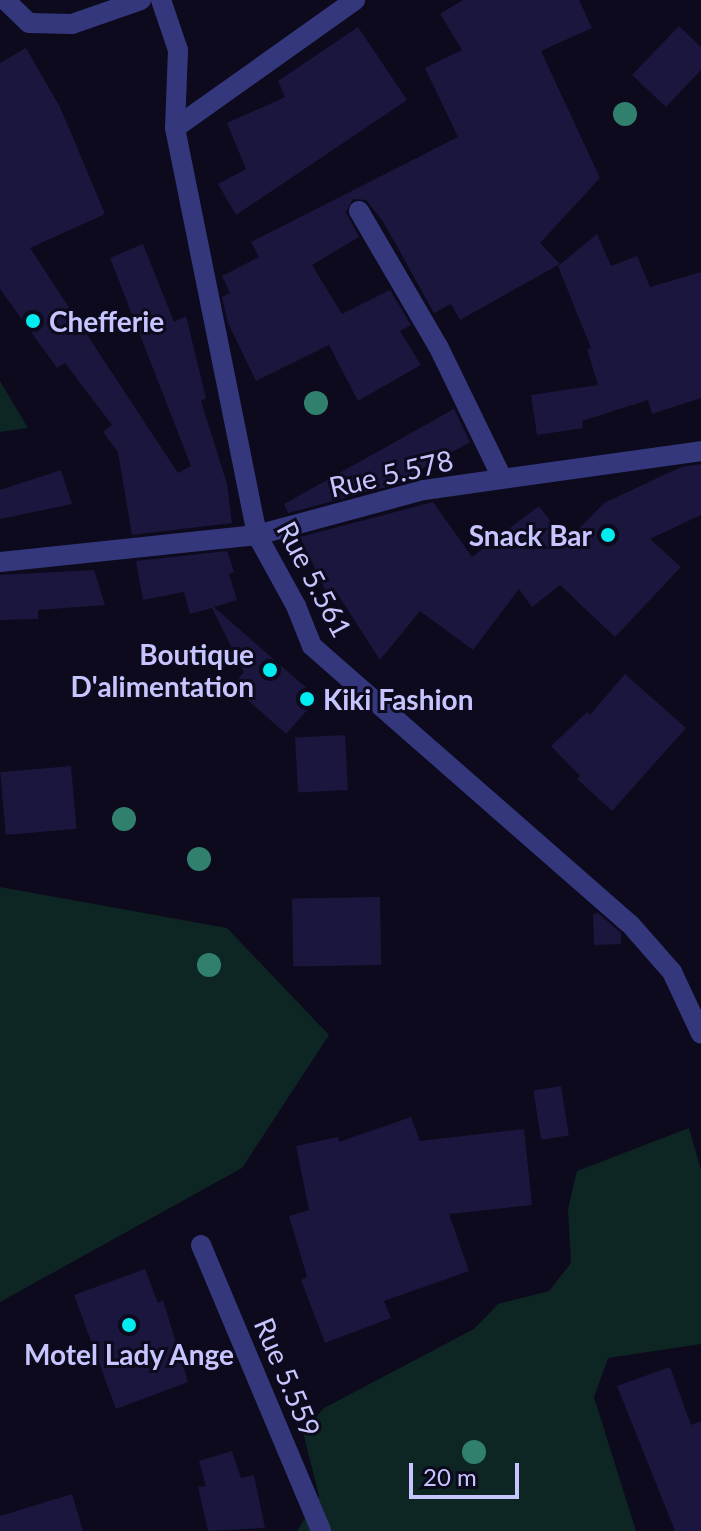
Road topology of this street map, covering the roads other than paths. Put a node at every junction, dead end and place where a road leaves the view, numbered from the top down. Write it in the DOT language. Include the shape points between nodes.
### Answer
graph roads {
  1 [pos="5,0"];
  2 [pos="141,0"];
  3 [pos="161,0"];
  4 [pos="355,0"];
  5 [pos="175,128"];
  6 [pos="359,211"];
  7 [pos="701,451"];
  8 [pos="502,478"];
  9 [pos="257,535"];
  10 [pos="0,562"];
  11 [pos="701,1034"];
  12 [pos="201,1245"];
  13 [pos="321,1531"];
  1 -- 2 [label="street" via="29,23 72,24"];
  3 -- 5 [label="street, Rue 5.561" via="178,50"];
  4 -- 5 [label="street"];
  5 -- 9 [label="street, Rue 5.561"];
  6 -- 8 [label="street" via="438,346"];
  7 -- 8 [label="street, Rue 5.578"];
  8 -- 9 [label="street, Rue 5.578" via="424,490"];
  9 -- 10 [label="street, Rue 5.578"];
  9 -- 11 [label="street, Rue 5.561" via="312,646 630,924 672,972"];
  12 -- 13 [label="street, Rue 5.559"];
}
